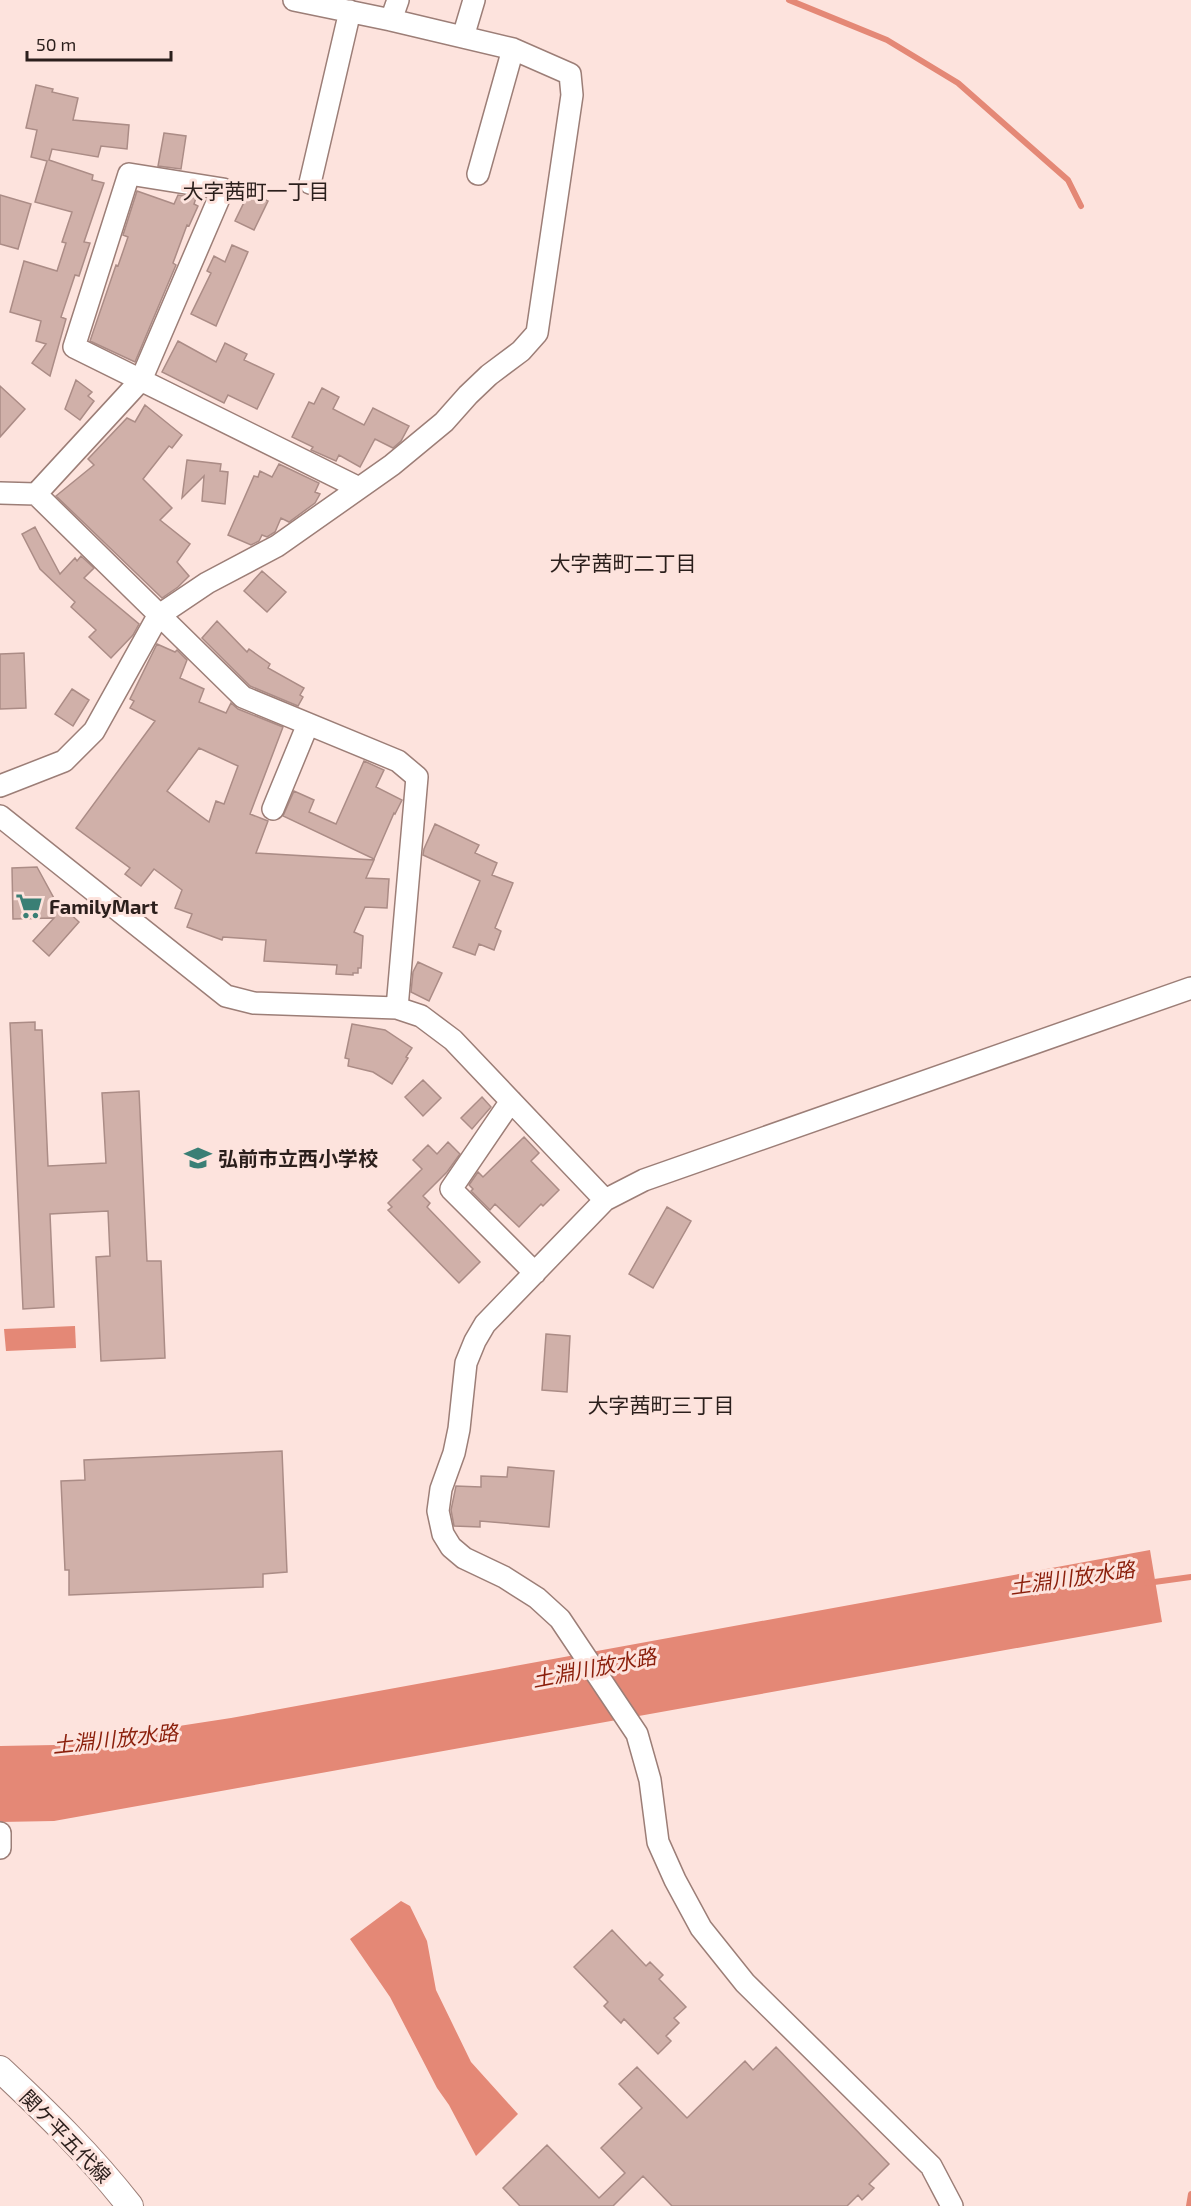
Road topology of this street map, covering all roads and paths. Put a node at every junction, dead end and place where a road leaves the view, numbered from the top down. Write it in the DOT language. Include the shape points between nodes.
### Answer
graph roads {
  1 [pos="294,0"];
  2 [pos="474,0"];
  3 [pos="394,10"];
  4 [pos="350,11"];
  5 [pos="463,37"];
  6 [pos="513,49"];
  7 [pos="478,174"];
  8 [pos="310,183"];
  9 [pos="141,380"];
  10 [pos="359,488"];
  11 [pos="0,493"];
  12 [pos="36,494"];
  13 [pos="158,616"];
  14 [pos="308,724"];
  15 [pos="0,786"];
  16 [pos="273,809"];
  17 [pos="0,816"];
  18 [pos="1191,988"];
  19 [pos="397,1008"];
  20 [pos="511,1101"];
  21 [pos="605,1200"];
  22 [pos="535,1273"];
  23 [pos="0,1833"];
  24 [pos="0,1840"];
  25 [pos="0,1848"];
  26 [pos="0,2069"];
  27 [pos="130,2206"];
  28 [pos="952,2206"];
  1 -- 4 [label="street"];
  2 -- 5 [label="street"];
  3 -- 4 [label="street"];
  3 -- 5 [label="street"];
  4 -- 8 [label="street"];
  5 -- 6 [label="street"];
  6 -- 7 [label="street"];
  6 -- 10 [label="street" via="570,74 572,95 537,333 444,422"];
  9 -- 9 [label="street" via="200,242 223,189 129,174 74,347"];
  9 -- 10 [label="street"];
  9 -- 12 [label="street"];
  10 -- 13 [label="street" via="277,546 207,583"];
  11 -- 12 [label="street"];
  12 -- 13 [label="street"];
  13 -- 14 [label="street" via="243,697"];
  13 -- 15 [label="street" via="94,731 64,761"];
  14 -- 16 [label="street"];
  14 -- 19 [label="street" via="398,761 417,777"];
  17 -- 19 [label="street" via="226,996 254,1003"];
  18 -- 21 [label="street" via="644,1180"];
  19 -- 20 [label="street" via="421,1016 453,1040"];
  20 -- 21 [label="street"];
  20 -- 22 [label="street" via="451,1189"];
  21 -- 22 [label="street"];
  22 -- 28 [label="street" via="485,1324 466,1363 459,1429 441,1488 438,1511 443,1534 464,1558 537,1598 560,1619 637,1734 650,1780 658,1842 701,1928 745,1983 931,2166"];
  23 -- 24 [label="street"];
  24 -- 25 [label="street"];
  26 -- 27 [label="main road, 関ケ平五代線" via="62,2126"];
}
